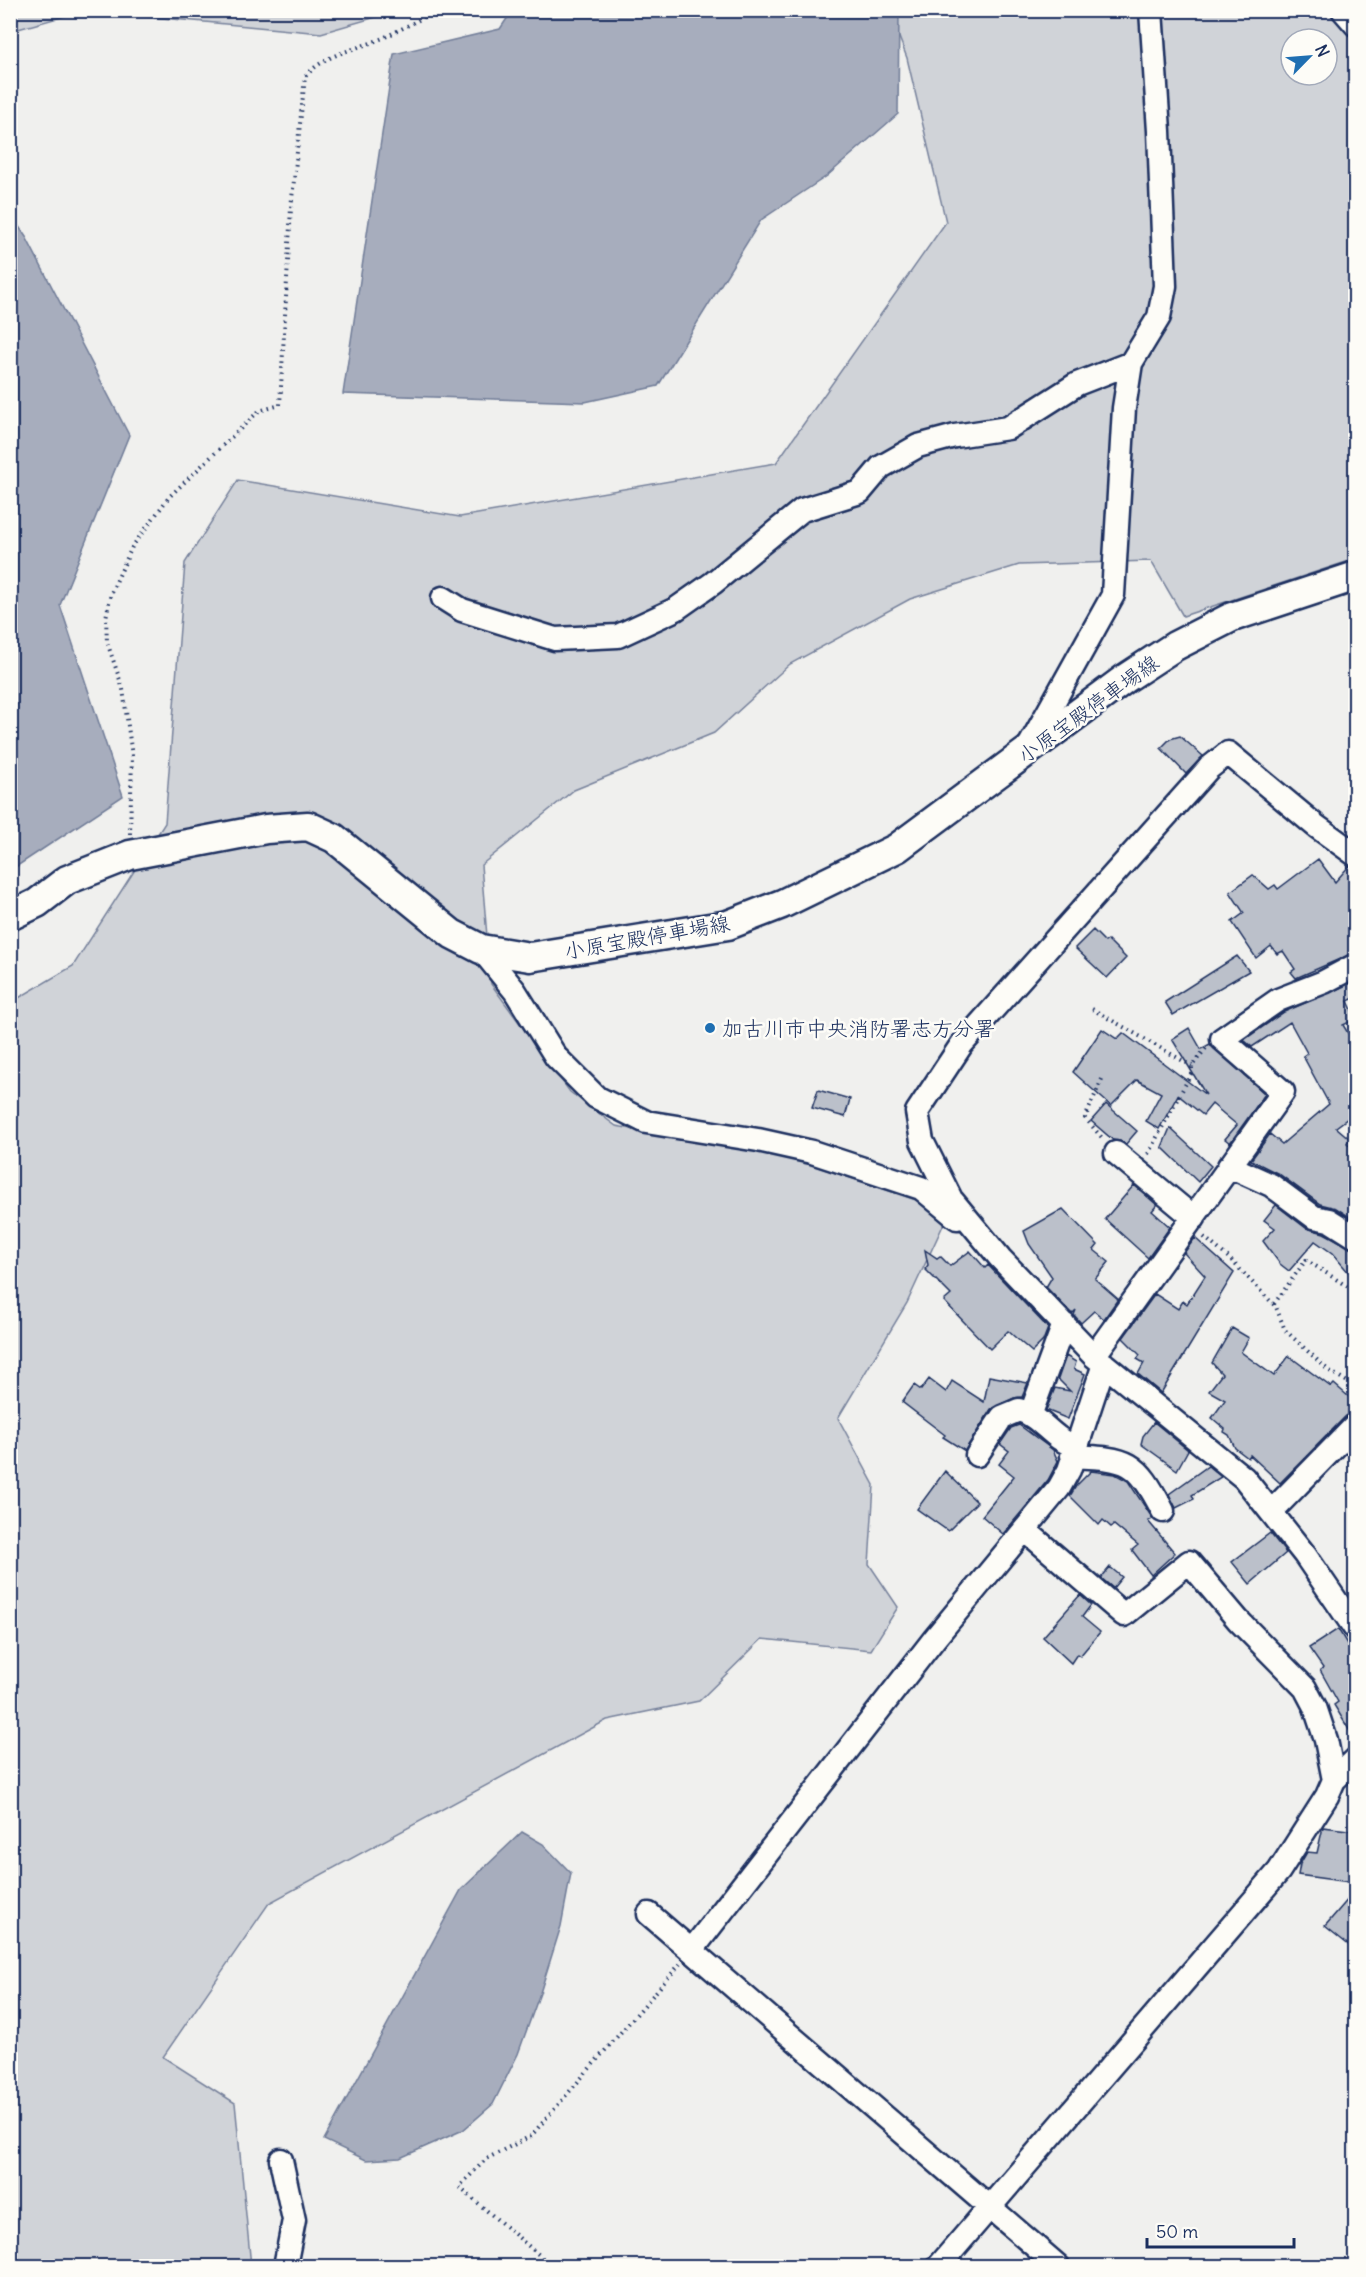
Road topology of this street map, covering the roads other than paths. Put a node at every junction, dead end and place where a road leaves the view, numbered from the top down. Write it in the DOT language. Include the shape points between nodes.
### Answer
graph roads {
  1 [pos="1150,10"];
  2 [pos="1344,10"];
  3 [pos="1356,25"];
  4 [pos="1131,363"];
  5 [pos="1356,576"];
  6 [pos="443,598"];
  7 [pos="1024,755"];
  8 [pos="1356,855"];
  9 [pos="10,916"];
  10 [pos="481,949"];
  11 [pos="1356,965"];
  12 [pos="1116,1154"];
  13 [pos="1229,1166"];
  14 [pos="1191,1221"];
  15 [pos="1356,1237"];
  16 [pos="985,1240"];
  17 [pos="1064,1324"];
  18 [pos="1099,1360"];
  19 [pos="1030,1413"];
  20 [pos="1356,1425"];
  21 [pos="1074,1451"];
  22 [pos="977,1455"];
  23 [pos="1163,1511"];
  24 [pos="1271,1512"];
  25 [pos="1024,1530"];
  26 [pos="1356,1630"];
  27 [pos="1356,1759"];
  28 [pos="1334,1780"];
  29 [pos="649,1914"];
  30 [pos="692,1950"];
  31 [pos="281,2160"];
  32 [pos="988,2208"];
  33 [pos="285,2266"];
  34 [pos="939,2266"];
  35 [pos="1058,2266"];
  1 -- 4 [label="street" via="1165,286 1159,317"];
  2 -- 3 [label="street"];
  4 -- 6 [label="street" via="1077,384 1008,428 918,446 881,467 860,492 802,510 676,609 618,636 555,639 462,610"];
  4 -- 7 [label="street" via="1124,408 1113,595"];
  5 -- 7 [label="main road, 小原宝殿停車場線" via="1232,617 1175,646"];
  7 -- 10 [label="main road, 小原宝殿停車場線" via="897,848 782,904 728,925 530,957"];
  8 -- 16 [label="street" via="1228,753 1209,768 962,1044 917,1112 922,1142 951,1199"];
  9 -- 10 [label="main road, 小原宝殿停車場線" via="37,903 67,880 130,855 266,829 308,826 334,838 452,934"];
  10 -- 16 [label="street" via="515,991 556,1058 596,1097 646,1122 812,1152 921,1188"];
  11 -- 13 [label="street" via="1278,1000 1222,1039 1283,1092"];
  12 -- 14 [label="street"];
  13 -- 14 [label="street"];
  13 -- 15 [label="street" via="1271,1185 1314,1217 1329,1220"];
  14 -- 18 [label="street"];
  16 -- 17 [label="street"];
  17 -- 18 [label="street"];
  17 -- 19 [label="street"];
  18 -- 21 [label="street"];
  18 -- 24 [label="street" via="1244,1478"];
  19 -- 21 [label="street"];
  19 -- 22 [label="street" via="1020,1410 1002,1417"];
  20 -- 24 [label="street"];
  21 -- 23 [label="street" via="1129,1464 1141,1473"];
  21 -- 25 [label="street" via="1059,1488"];
  24 -- 26 [label="street"];
  25 -- 28 [label="street" via="1124,1615 1189,1562 1238,1620 1305,1688 1326,1740"];
  25 -- 30 [label="street"];
  27 -- 28 [label="street"];
  28 -- 32 [label="street" via="1279,1871"];
  29 -- 30 [label="street"];
  30 -- 32 [label="street"];
  31 -- 33 [label="street" via="294,2220"];
  32 -- 34 [label="street"];
  32 -- 35 [label="street"];
}
